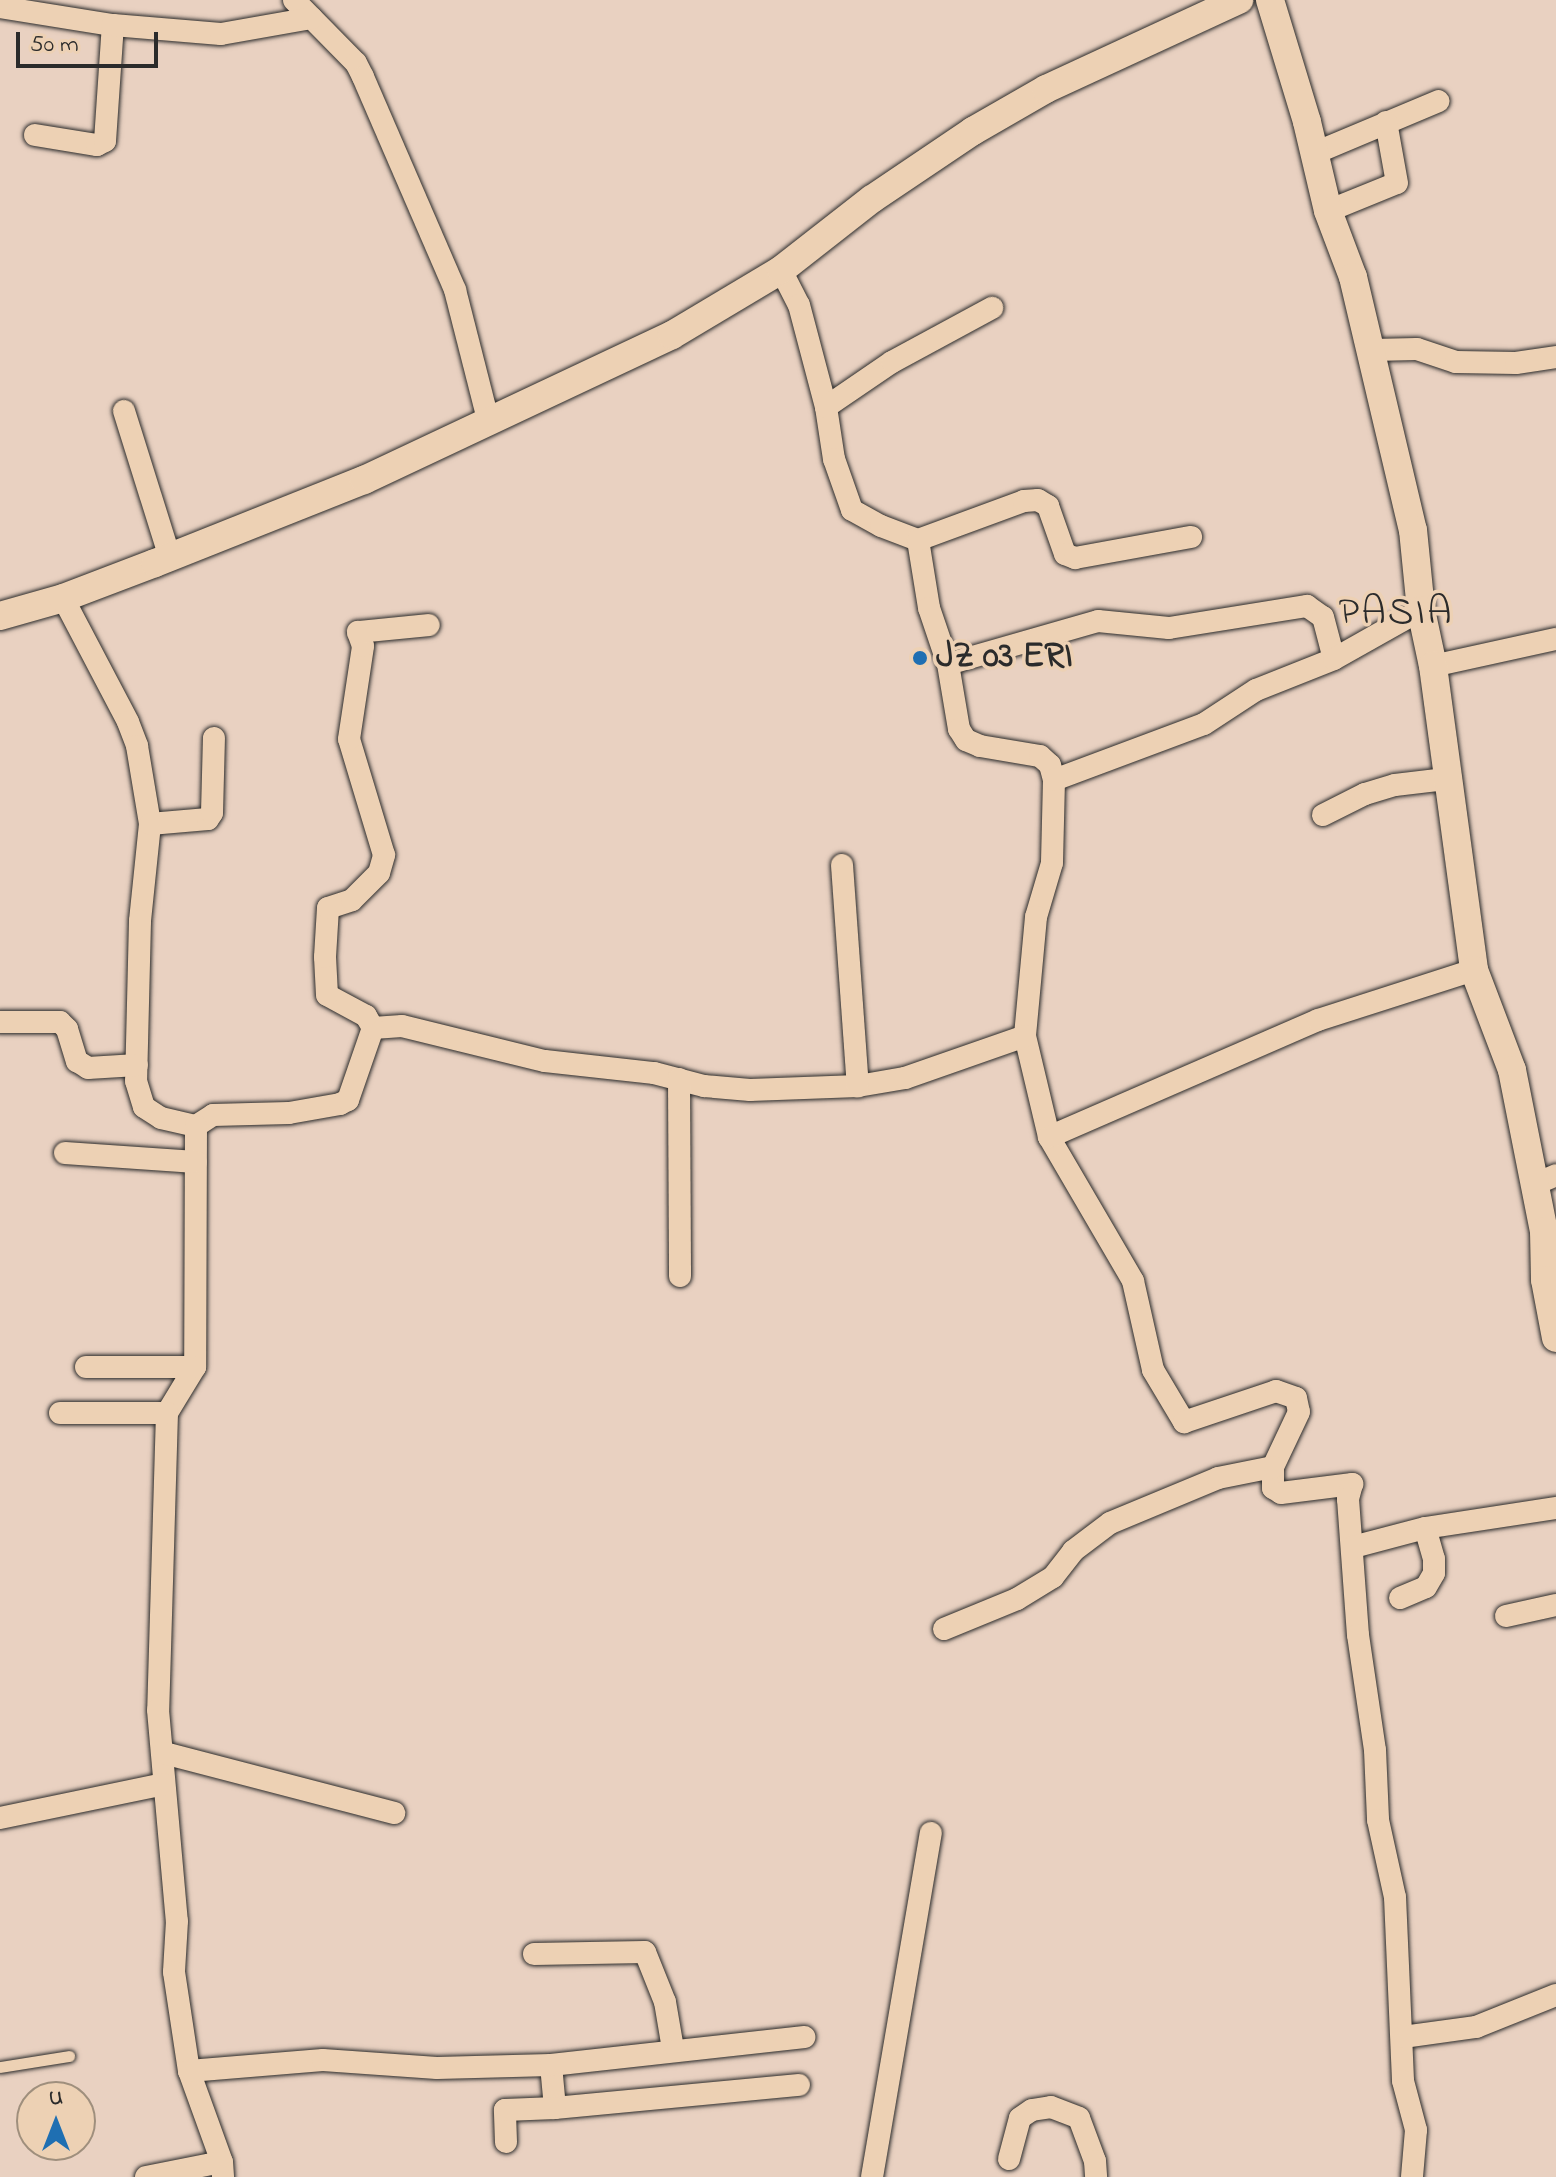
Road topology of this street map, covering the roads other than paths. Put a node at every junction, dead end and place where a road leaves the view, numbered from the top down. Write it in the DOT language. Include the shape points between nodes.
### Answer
graph roads {
  1 [pos="294,0"];
  2 [pos="1239,0"];
  3 [pos="1270,0"];
  4 [pos="0,7"];
  5 [pos="312,18"];
  6 [pos="113,25"];
  7 [pos="1439,101"];
  8 [pos="1386,122"];
  9 [pos="35,135"];
  10 [pos="1315,153"];
  11 [pos="1328,211"];
  12 [pos="781,270"];
  13 [pos="992,308"];
  14 [pos="1372,350"];
  15 [pos="1556,357"];
  16 [pos="826,407"];
  17 [pos="124,411"];
  18 [pos="488,419"];
  19 [pos="1191,537"];
  20 [pos="918,540"];
  21 [pos="169,555"];
  22 [pos="63,598"];
  23 [pos="1421,610"];
  24 [pos="0,616"];
  25 [pos="429,625"];
  26 [pos="1556,639"];
  27 [pos="1334,659"];
  28 [pos="948,664"];
  29 [pos="1433,666"];
  30 [pos="214,738"];
  31 [pos="1446,779"];
  32 [pos="1054,780"];
  33 [pos="1323,815"];
  34 [pos="150,824"];
  35 [pos="842,865"];
  36 [pos="1474,970"];
  37 [pos="0,1022"];
  38 [pos="373,1028"];
  39 [pos="1025,1036"];
  40 [pos="137,1065"];
  41 [pos="679,1079"];
  42 [pos="858,1086"];
  43 [pos="196,1126"];
  44 [pos="1049,1137"];
  45 [pos="65,1153"];
  46 [pos="196,1162"];
  47 [pos="1544,1180"];
  48 [pos="680,1276"];
  49 [pos="1556,1338"];
  50 [pos="86,1367"];
  51 [pos="195,1367"];
  52 [pos="60,1413"];
  53 [pos="167,1413"];
  54 [pos="1273,1467"];
  55 [pos="1556,1508"];
  56 [pos="1425,1528"];
  57 [pos="1353,1547"];
  58 [pos="1400,1598"];
  59 [pos="1556,1605"];
  60 [pos="1506,1616"];
  61 [pos="944,1629"];
  62 [pos="164,1753"];
  63 [pos="164,1784"];
  64 [pos="394,1813"];
  65 [pos="0,1818"];
  66 [pos="931,1833"];
  67 [pos="534,1954"];
  68 [pos="1556,1995"];
  69 [pos="804,2037"];
  70 [pos="1403,2037"];
  71 [pos="673,2049"];
  72 [pos="69,2056"];
  73 [pos="551,2065"];
  74 [pos="0,2067"];
  75 [pos="189,2071"];
  76 [pos="799,2085"];
  77 [pos="555,2108"];
  78 [pos="506,2142"];
  79 [pos="1009,2159"];
  80 [pos="223,2169"];
  81 [pos="146,2177"];
  82 [pos="872,2177"];
  83 [pos="1096,2177"];
  84 [pos="1412,2177"];
  1 -- 5 [label="street"];
  2 -- 12 [label="street" via="1034,96 872,199"];
  3 -- 10 [label="street"];
  4 -- 6 [label="street"];
  5 -- 6 [label="street" via="221,34"];
  5 -- 18 [label="street" via="363,77 455,290"];
  6 -- 9 [label="street" via="105,141 97,145"];
  7 -- 8 [label="street"];
  8 -- 10 [label="street"];
  8 -- 11 [label="street" via="1397,183"];
  10 -- 11 [label="street"];
  11 -- 14 [label="street"];
  12 -- 16 [label="street" via="799,305"];
  12 -- 18 [label="street" via="672,335"];
  13 -- 16 [label="street" via="892,362"];
  14 -- 15 [label="street" via="1417,349 1456,362"];
  14 -- 23 [label="street" via="1413,530"];
  16 -- 20 [label="street" via="834,459 852,510"];
  17 -- 21 [label="street"];
  18 -- 21 [label="street" via="364,480"];
  19 -- 20 [label="street" via="1075,558 1065,554 1048,506 1038,500"];
  20 -- 28 [label="street" via="929,608"];
  21 -- 22 [label="street"];
  22 -- 24 [label="street"];
  22 -- 34 [label="street" via="128,722"];
  23 -- 27 [label="street"];
  23 -- 29 [label="street"];
  25 -- 38 [label="street" via="358,632 363,646 349,739 384,855 379,873 352,900 328,908 325,957 327,995 366,1016"];
  26 -- 29 [label="street"];
  27 -- 28 [label="street" via="1323,617 1307,606 1169,628 1098,621"];
  27 -- 32 [label="street" via="1256,690 1204,724"];
  28 -- 32 [label="street" via="959,729 966,740 1040,756 1050,765"];
  29 -- 31 [label="street"];
  30 -- 34 [label="street" via="208,819"];
  31 -- 33 [label="street" via="1395,785"];
  31 -- 36 [label="street"];
  32 -- 39 [label="street" via="1052,863 1036,917"];
  34 -- 40 [label="street" via="140,921"];
  35 -- 42 [label="street"];
  36 -- 44 [label="street" via="1318,1020"];
  36 -- 47 [label="street" via="1512,1070"];
  37 -- 40 [label="street" via="60,1022 77,1061 88,1068"];
  38 -- 41 [label="street" via="402,1026 545,1061"];
  38 -- 43 [label="street" via="348,1100 316,1110 213,1115"];
  39 -- 42 [label="street" via="932,1071"];
  39 -- 44 [label="street"];
  40 -- 43 [label="street" via="144,1107 161,1118"];
  41 -- 42 [label="street" via="750,1090"];
  41 -- 48 [label="street"];
  43 -- 46 [label="street"];
  44 -- 54 [label="street" via="1133,1281 1153,1370 1184,1422 1276,1391 1296,1398 1300,1404"];
  45 -- 46 [label="street"];
  46 -- 51 [label="street"];
  47 -- 49 [label="street" via="1545,1280"];
  50 -- 51 [label="street"];
  51 -- 53 [label="street"];
  52 -- 53 [label="street"];
  53 -- 62 [label="street" via="158,1710"];
  54 -- 57 [label="street" via="1273,1488 1281,1493 1352,1484 1348,1499"];
  54 -- 61 [label="street" via="1218,1478 1110,1523 1073,1551 1053,1577 1017,1599"];
  55 -- 56 [label="street"];
  56 -- 57 [label="street"];
  56 -- 58 [label="street" via="1434,1573 1426,1587"];
  57 -- 70 [label="street" via="1378,1820 1395,1897"];
  59 -- 60 [label="street"];
  62 -- 63 [label="street"];
  62 -- 64 [label="street"];
  63 -- 65 [label="street"];
  63 -- 75 [label="street" via="177,1921 174,1972"];
  66 -- 82 [label="street"];
  67 -- 71 [label="street" via="645,1952 665,2002"];
  68 -- 70 [label="street" via="1476,2027"];
  69 -- 71 [label="street"];
  70 -- 84 [label="street" via="1403,2081 1416,2130"];
  71 -- 73 [label="street"];
  72 -- 74 [label="lane"];
  73 -- 75 [label="street" via="437,2068 323,2060"];
  73 -- 77 [label="street"];
  75 -- 80 [label="street"];
  76 -- 77 [label="street"];
  77 -- 78 [label="street" via="505,2110"];
  79 -- 83 [label="street" via="1020,2118 1051,2107 1079,2118"];
  80 -- 81 [label="street"];
}
